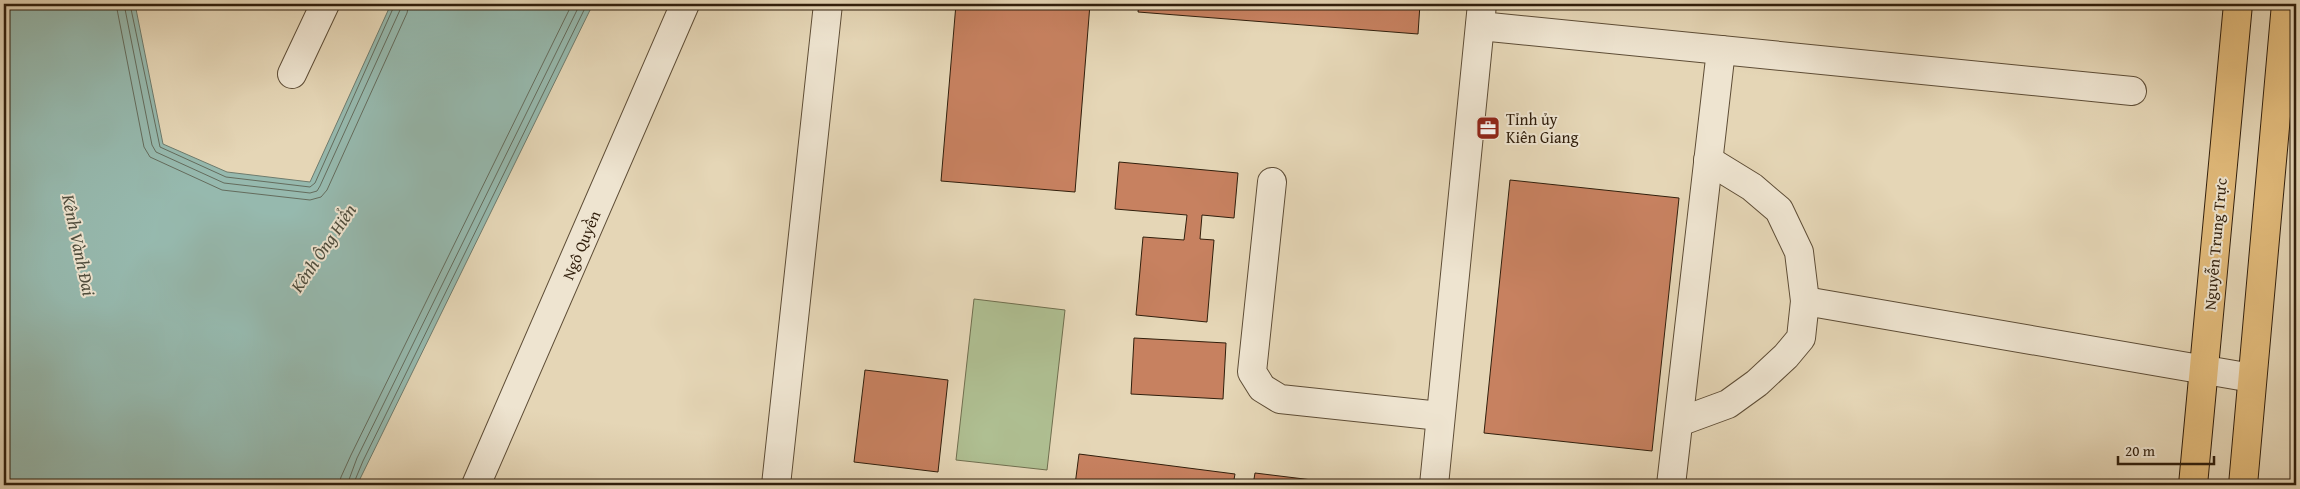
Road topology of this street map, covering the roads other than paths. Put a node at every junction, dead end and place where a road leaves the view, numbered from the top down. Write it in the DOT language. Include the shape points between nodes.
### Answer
graph roads {
  1 [pos="325,4"];
  2 [pos="685,4"];
  3 [pos="828,4"];
  4 [pos="2238,4"];
  5 [pos="2286,4"];
  6 [pos="1481,15"];
  7 [pos="1721,50"];
  8 [pos="292,74"];
  9 [pos="2132,91"];
  10 [pos="2287,91"];
  11 [pos="1708,160"];
  12 [pos="1272,182"];
  13 [pos="1805,301"];
  14 [pos="2203,370"];
  15 [pos="2252,378"];
  16 [pos="1440,416"];
  17 [pos="1678,422"];
  18 [pos="476,485"];
  19 [pos="776,485"];
  20 [pos="1434,485"];
  21 [pos="1671,485"];
  22 [pos="2193,485"];
  23 [pos="2242,485"];
  1 -- 8 [label="street"];
  2 -- 18 [label="street, Ngô Quyền"];
  3 -- 19 [label="street"];
  4 -- 14 [label="main road, Nguyễn Trung Trực"];
  5 -- 10 [label="main road"];
  6 -- 7 [label="street"];
  6 -- 16 [label="street"];
  7 -- 9 [label="street"];
  7 -- 11 [label="street"];
  10 -- 15 [label="main road"];
  11 -- 13 [label="street" via="1752,187 1780,210 1799,252"];
  11 -- 17 [label="street"];
  12 -- 16 [label="street" via="1252,372 1262,388 1280,398"];
  13 -- 14 [label="street"];
  13 -- 17 [label="street" via="1801,338 1786,356 1728,404"];
  14 -- 15 [label="street"];
  14 -- 22 [label="main road, Nguyễn Trung Trực"];
  15 -- 23 [label="main road"];
  16 -- 20 [label="street"];
  17 -- 21 [label="street"];
}
